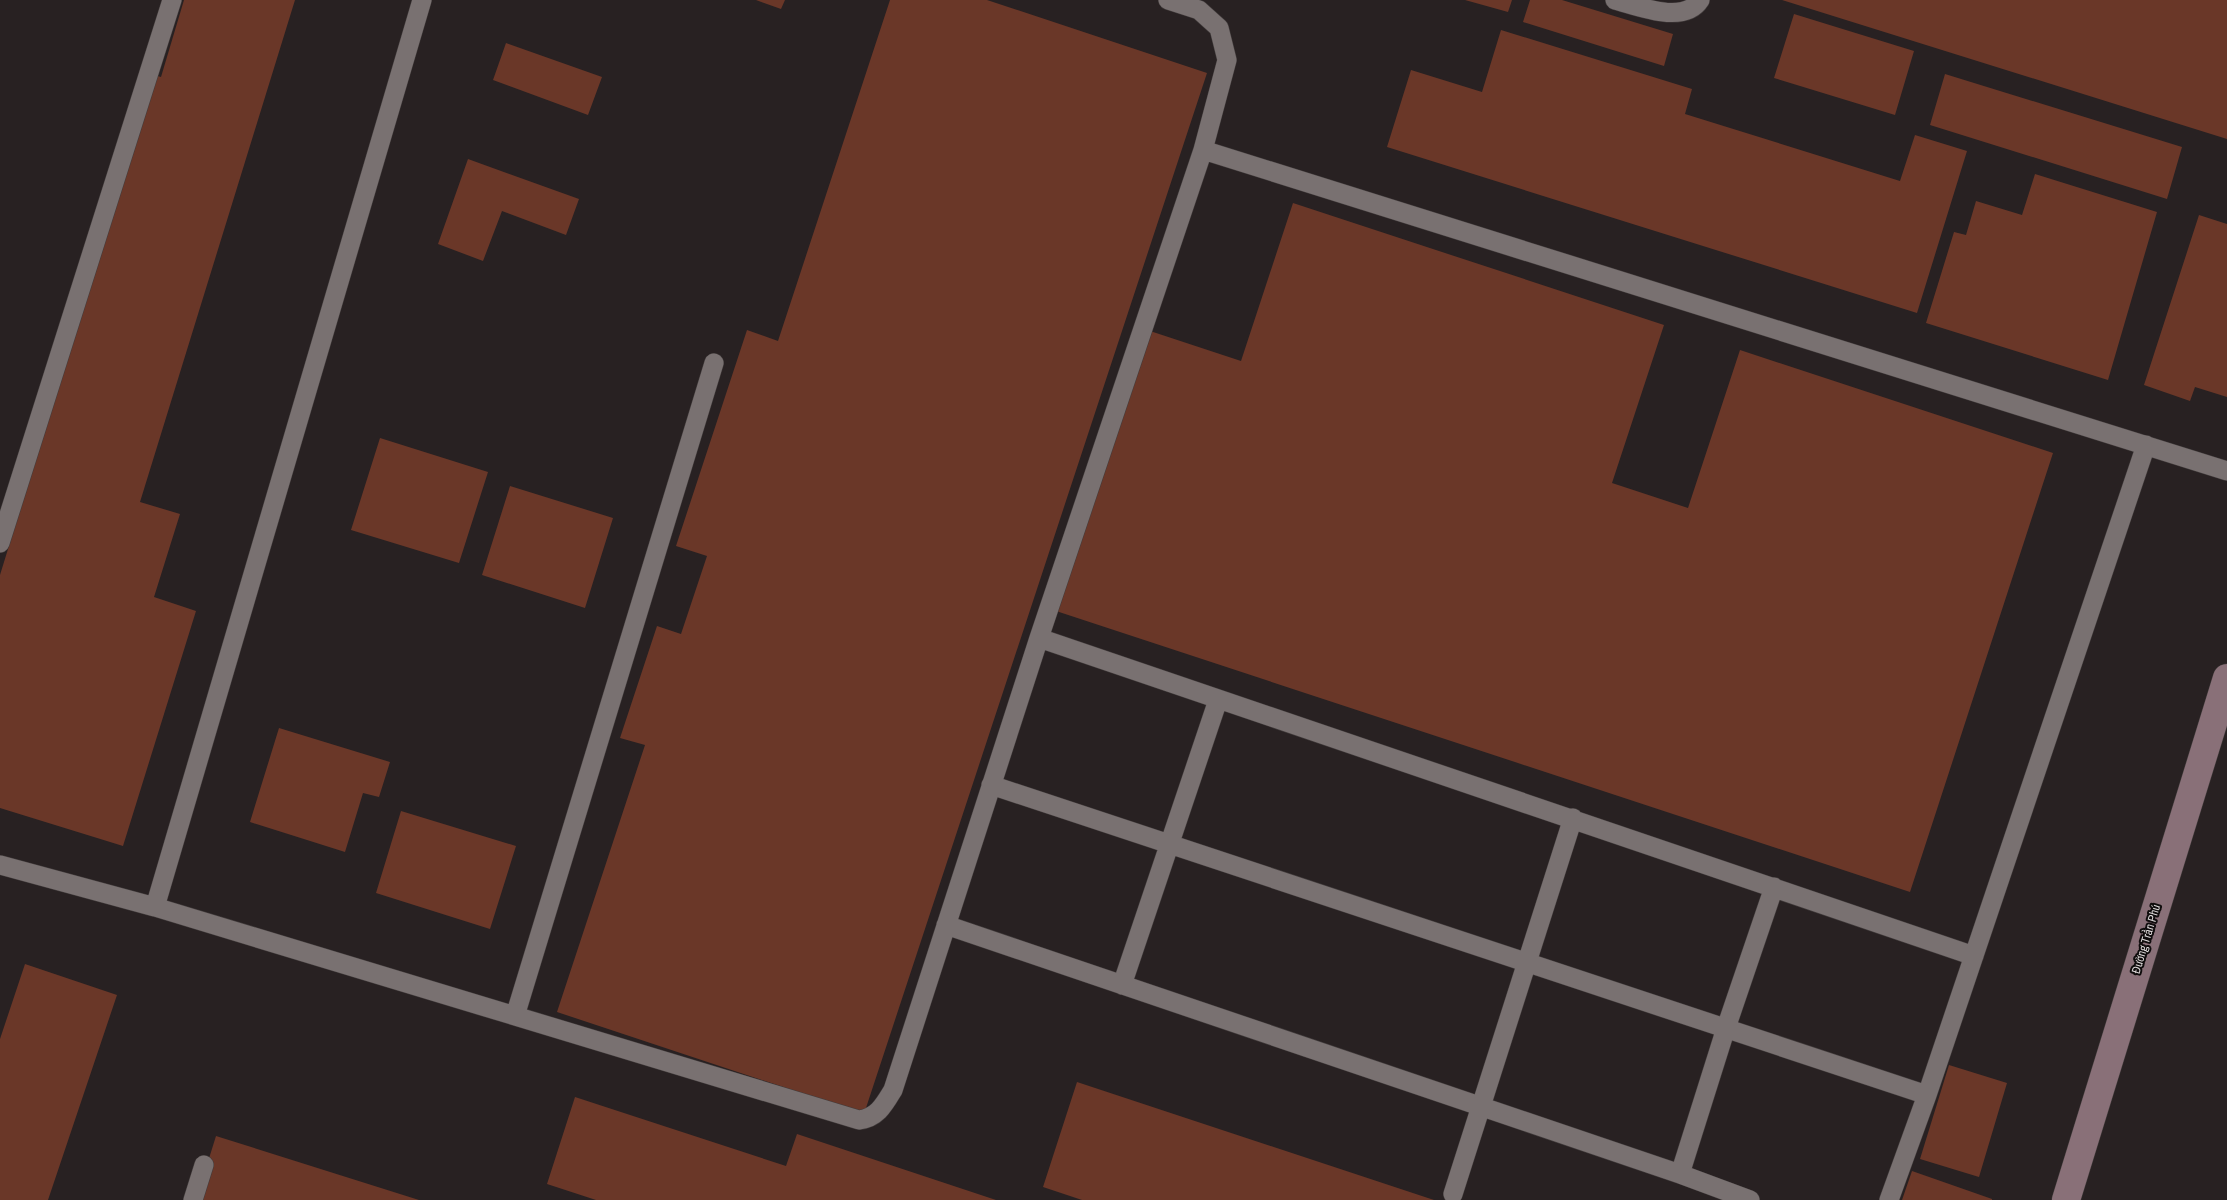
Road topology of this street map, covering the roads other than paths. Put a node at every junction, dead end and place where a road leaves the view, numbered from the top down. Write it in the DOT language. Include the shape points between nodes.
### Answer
graph roads {
  1 [pos="172,0"];
  2 [pos="422,0"];
  3 [pos="1168,0"];
  4 [pos="1615,0"];
  5 [pos="1700,0"];
  6 [pos="1202,150"];
  7 [pos="714,363"];
  8 [pos="2146,445"];
  9 [pos="2227,471"];
  10 [pos="0,544"];
  11 [pos="1039,638"];
  12 [pos="2227,678"];
  13 [pos="1218,700"];
  14 [pos="991,785"];
  15 [pos="1573,818"];
  16 [pos="1169,845"];
  17 [pos="0,865"];
  18 [pos="1774,887"];
  19 [pos="155,907"];
  20 [pos="946,925"];
  21 [pos="1974,956"];
  22 [pos="1527,962"];
  23 [pos="1122,985"];
  24 [pos="515,1016"];
  25 [pos="1726,1028"];
  26 [pos="1927,1095"];
  27 [pos="1481,1107"];
  28 [pos="204,1165"];
  29 [pos="1680,1174"];
  30 [pos="1453,1194"];
  31 [pos="193,1200"];
  32 [pos="1750,1200"];
  33 [pos="1888,1200"];
  34 [pos="2066,1200"];
  1 -- 10 [label="lane"];
  2 -- 19 [label="lane"];
  3 -- 6 [label="lane" via="1199,10 1219,28 1227,60"];
  4 -- 5 [label="lane" via="1674,14 1696,6"];
  6 -- 8 [label="lane"];
  6 -- 11 [label="lane"];
  7 -- 24 [label="lane"];
  8 -- 9 [label="lane"];
  8 -- 21 [label="lane"];
  11 -- 13 [label="lane"];
  11 -- 14 [label="lane"];
  12 -- 34 [label="main road, Đường Trần Phú"];
  13 -- 15 [label="lane"];
  13 -- 16 [label="lane"];
  14 -- 16 [label="lane"];
  14 -- 20 [label="lane"];
  15 -- 18 [label="lane"];
  15 -- 22 [label="lane"];
  16 -- 22 [label="lane"];
  16 -- 23 [label="lane"];
  17 -- 19 [label="lane"];
  18 -- 21 [label="lane"];
  18 -- 25 [label="lane"];
  19 -- 24 [label="lane"];
  20 -- 23 [label="lane"];
  20 -- 24 [label="lane" via="893,1090 882,1108 870,1119 859,1120"];
  21 -- 26 [label="lane"];
  22 -- 25 [label="lane"];
  22 -- 27 [label="lane"];
  23 -- 27 [label="lane"];
  25 -- 26 [label="lane"];
  25 -- 29 [label="lane"];
  26 -- 33 [label="lane"];
  27 -- 29 [label="lane"];
  27 -- 30 [label="lane"];
  28 -- 31 [label="lane"];
  29 -- 32 [label="lane"];
}
